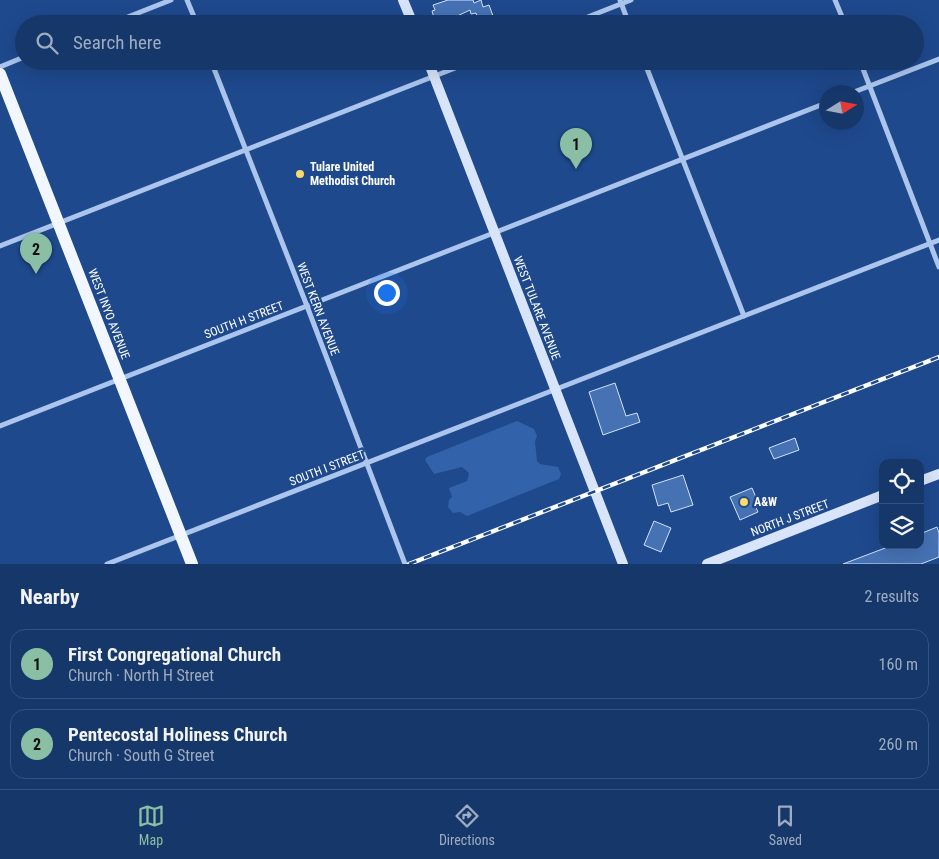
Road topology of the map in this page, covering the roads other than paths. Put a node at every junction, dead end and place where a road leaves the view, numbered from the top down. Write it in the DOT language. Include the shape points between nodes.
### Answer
graph roads {
  1 [pos="171,0"];
  2 [pos="187,0"];
  3 [pos="403,0"];
  4 [pos="631,0"];
  5 [pos="836,0"];
  6 [pos="620,2"];
  7 [pos="133,15"];
  8 [pos="193,15"];
  9 [pos="409,15"];
  10 [pos="590,15"];
  11 [pos="625,15"];
  12 [pos="842,15"];
  13 [pos="939,59"];
  14 [pos="15,60"];
  15 [pos="924,65"];
  16 [pos="0,66"];
  17 [pos="215,70"];
  18 [pos="431,70"];
  19 [pos="451,70"];
  20 [pos="647,70"];
  21 [pos="864,70"];
  22 [pos="911,70"];
  23 [pos="0,74"];
  24 [pos="434,77"];
  25 [pos="870,86"];
  26 [pos="864,88"];
  27 [pos="819,106"];
  28 [pos="246,150"];
  29 [pos="682,159"];
  30 [pos="58,224"];
  31 [pos="495,233"];
  32 [pos="939,240"];
  33 [pos="930,244"];
  34 [pos="0,246"];
  35 [pos="939,267"];
  36 [pos="307,306"];
  37 [pos="744,316"];
  38 [pos="120,380"];
  39 [pos="555,390"];
  40 [pos="0,426"];
  41 [pos="367,463"];
  42 [pos="939,474"];
  43 [pos="924,480"];
  44 [pos="879,497"];
  45 [pos="180,535"];
  46 [pos="107,564"];
  47 [pos="192,564"];
  48 [pos="405,564"];
  49 [pos="623,564"];
  50 [pos="707,564"];
  1 -- 7 [label="street"];
  2 -- 8 [label="street"];
  3 -- 9 [label="main road"];
  4 -- 6 [label="street"];
  5 -- 12 [label="street"];
  6 -- 10 [label="street"];
  6 -- 11 [label="street"];
  13 -- 15 [label="street"];
  14 -- 16 [label="street"];
  17 -- 28 [label="street, WEST KERN AVENUE"];
  18 -- 24 [label="main road, WEST TULARE AVENUE"];
  19 -- 24 [label="street"];
  20 -- 29 [label="street"];
  21 -- 25 [label="street"];
  22 -- 25 [label="street"];
  23 -- 30 [label="main road, WEST INYO AVENUE"];
  24 -- 28 [label="street"];
  24 -- 31 [label="main road, WEST TULARE AVENUE"];
  25 -- 26 [label="street"];
  25 -- 33 [label="street"];
  27 -- 29 [label="street, SOUTH H STREET"];
  28 -- 30 [label="street"];
  28 -- 36 [label="street, WEST KERN AVENUE"];
  29 -- 31 [label="street, SOUTH H STREET"];
  29 -- 37 [label="street"];
  30 -- 34 [label="street"];
  30 -- 38 [label="main road, WEST INYO AVENUE"];
  31 -- 36 [label="street, SOUTH H STREET"];
  31 -- 39 [label="main road, WEST TULARE AVENUE"];
  32 -- 33 [label="street, SOUTH I STREET"];
  33 -- 35 [label="street"];
  33 -- 37 [label="street, SOUTH I STREET"];
  36 -- 38 [label="street, SOUTH H STREET"];
  36 -- 41 [label="street, WEST KERN AVENUE"];
  37 -- 39 [label="street, SOUTH I STREET"];
  38 -- 40 [label="street, SOUTH H STREET"];
  38 -- 45 [label="main road, WEST INYO AVENUE"];
  39 -- 41 [label="street, SOUTH I STREET"];
  39 -- 49 [label="main road, WEST TULARE AVENUE"];
  41 -- 45 [label="street, SOUTH I STREET"];
  41 -- 48 [label="street, WEST KERN AVENUE"];
  42 -- 43 [label="main road"];
  44 -- 50 [label="main road, NORTH J STREET"];
  45 -- 46 [label="street, SOUTH I STREET"];
  45 -- 47 [label="main road, WEST INYO AVENUE"];
}
